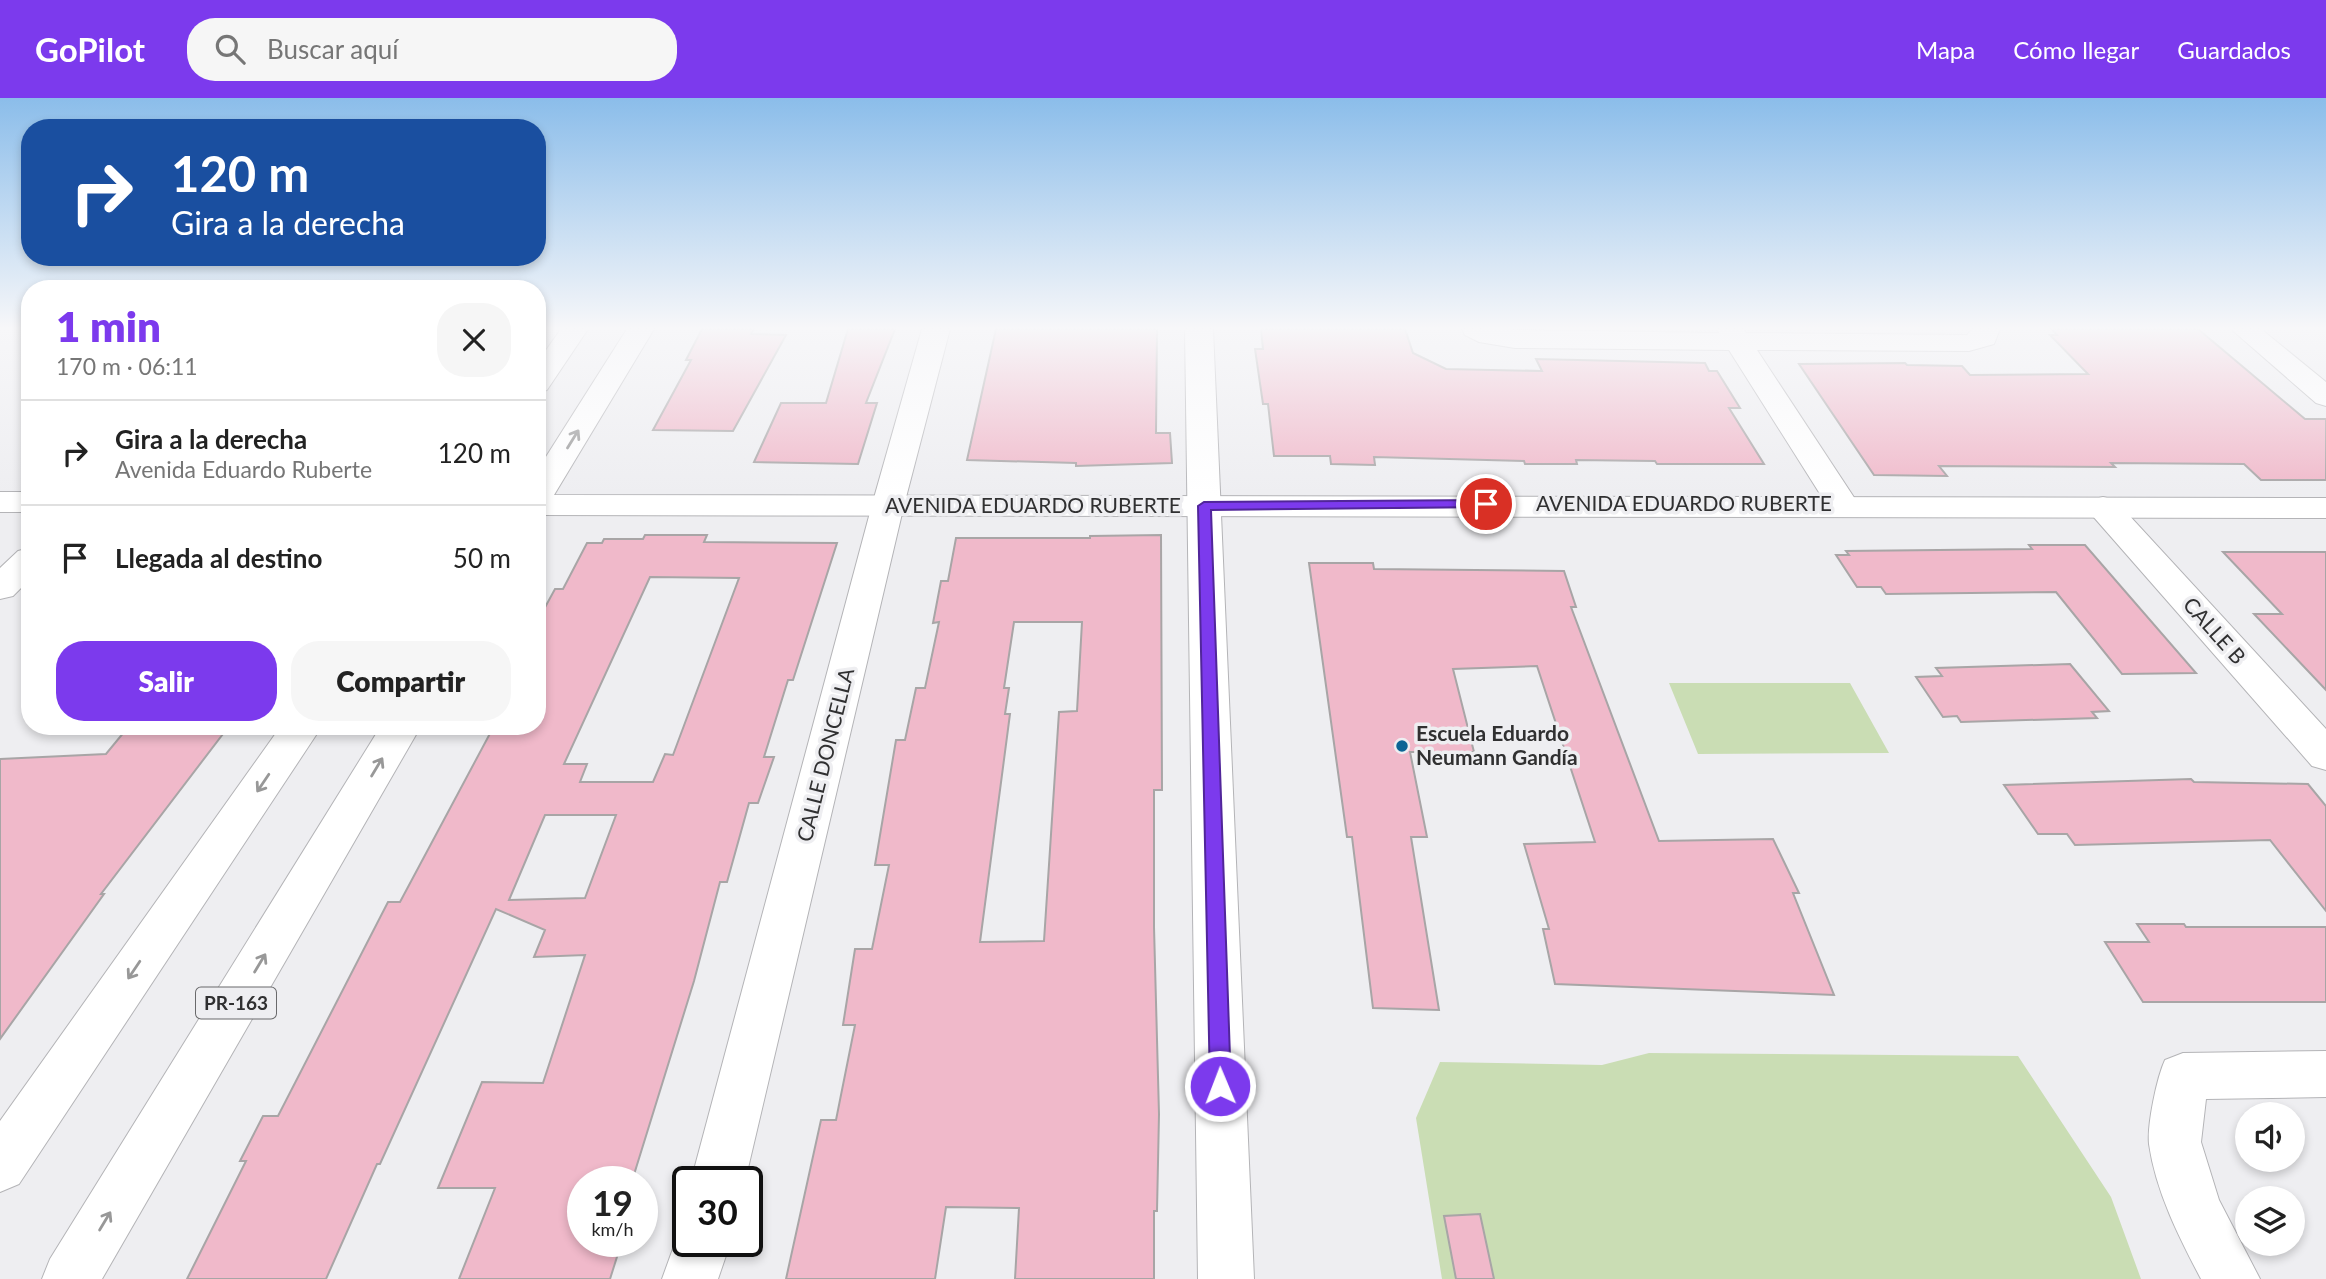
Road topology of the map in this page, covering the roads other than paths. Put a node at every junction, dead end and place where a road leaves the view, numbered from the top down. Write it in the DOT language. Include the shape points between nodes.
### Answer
graph roads {
  1 [pos="607,384"];
  2 [pos="921,384"];
  3 [pos="1201,384"];
  4 [pos="1765,384"];
  5 [pos="2310,384"];
  6 [pos="2326,397"];
  7 [pos="546,483"];
  8 [pos="0,502"];
  9 [pos="21,502"];
  10 [pos="546,505"];
  11 [pos="888,505"];
  12 [pos="1843,505"];
  13 [pos="1204,506"];
  14 [pos="2103,507"];
  15 [pos="2326,509"];
  16 [pos="21,567"];
  17 [pos="0,587"];
  18 [pos="296,735"];
  19 [pos="396,735"];
  20 [pos="2326,755"];
  21 [pos="2326,1074"];
  22 [pos="0,1166"];
  23 [pos="722,1166"];
  24 [pos="697,1257"];
  25 [pos="70,1279"];
  26 [pos="690,1279"];
  27 [pos="1226,1279"];
  28 [pos="2232,1279"];
  7 -- 1 [label="street, one-way"];
  2 -- 11 [label="street, CALLE DONCELLA"];
  3 -- 13 [label="street"];
  4 -- 12 [label="street"];
  5 -- 6 [label="street"];
  8 -- 9 [label="street"];
  10 -- 11 [label="street, AVENIDA EDUARDO RUBERTE"];
  11 -- 13 [label="street, AVENIDA EDUARDO RUBERTE"];
  11 -- 23 [label="street, CALLE DONCELLA"];
  12 -- 13 [label="street, AVENIDA EDUARDO RUBERTE"];
  12 -- 14 [label="street, AVENIDA EDUARDO RUBERTE"];
  13 -- 27 [label="street"];
  14 -- 15 [label="street, AVENIDA EDUARDO RUBERTE"];
  14 -- 20 [label="street, CALLE B"];
  16 -- 17 [label="street"];
  18 -- 22 [label="street, one-way"];
  25 -- 19 [label="street, PR-163, one-way"];
  21 -- 28 [label="street" via="2183,1076 2175,1142 2195,1211"];
  24 -- 26 [label="street"];
}
